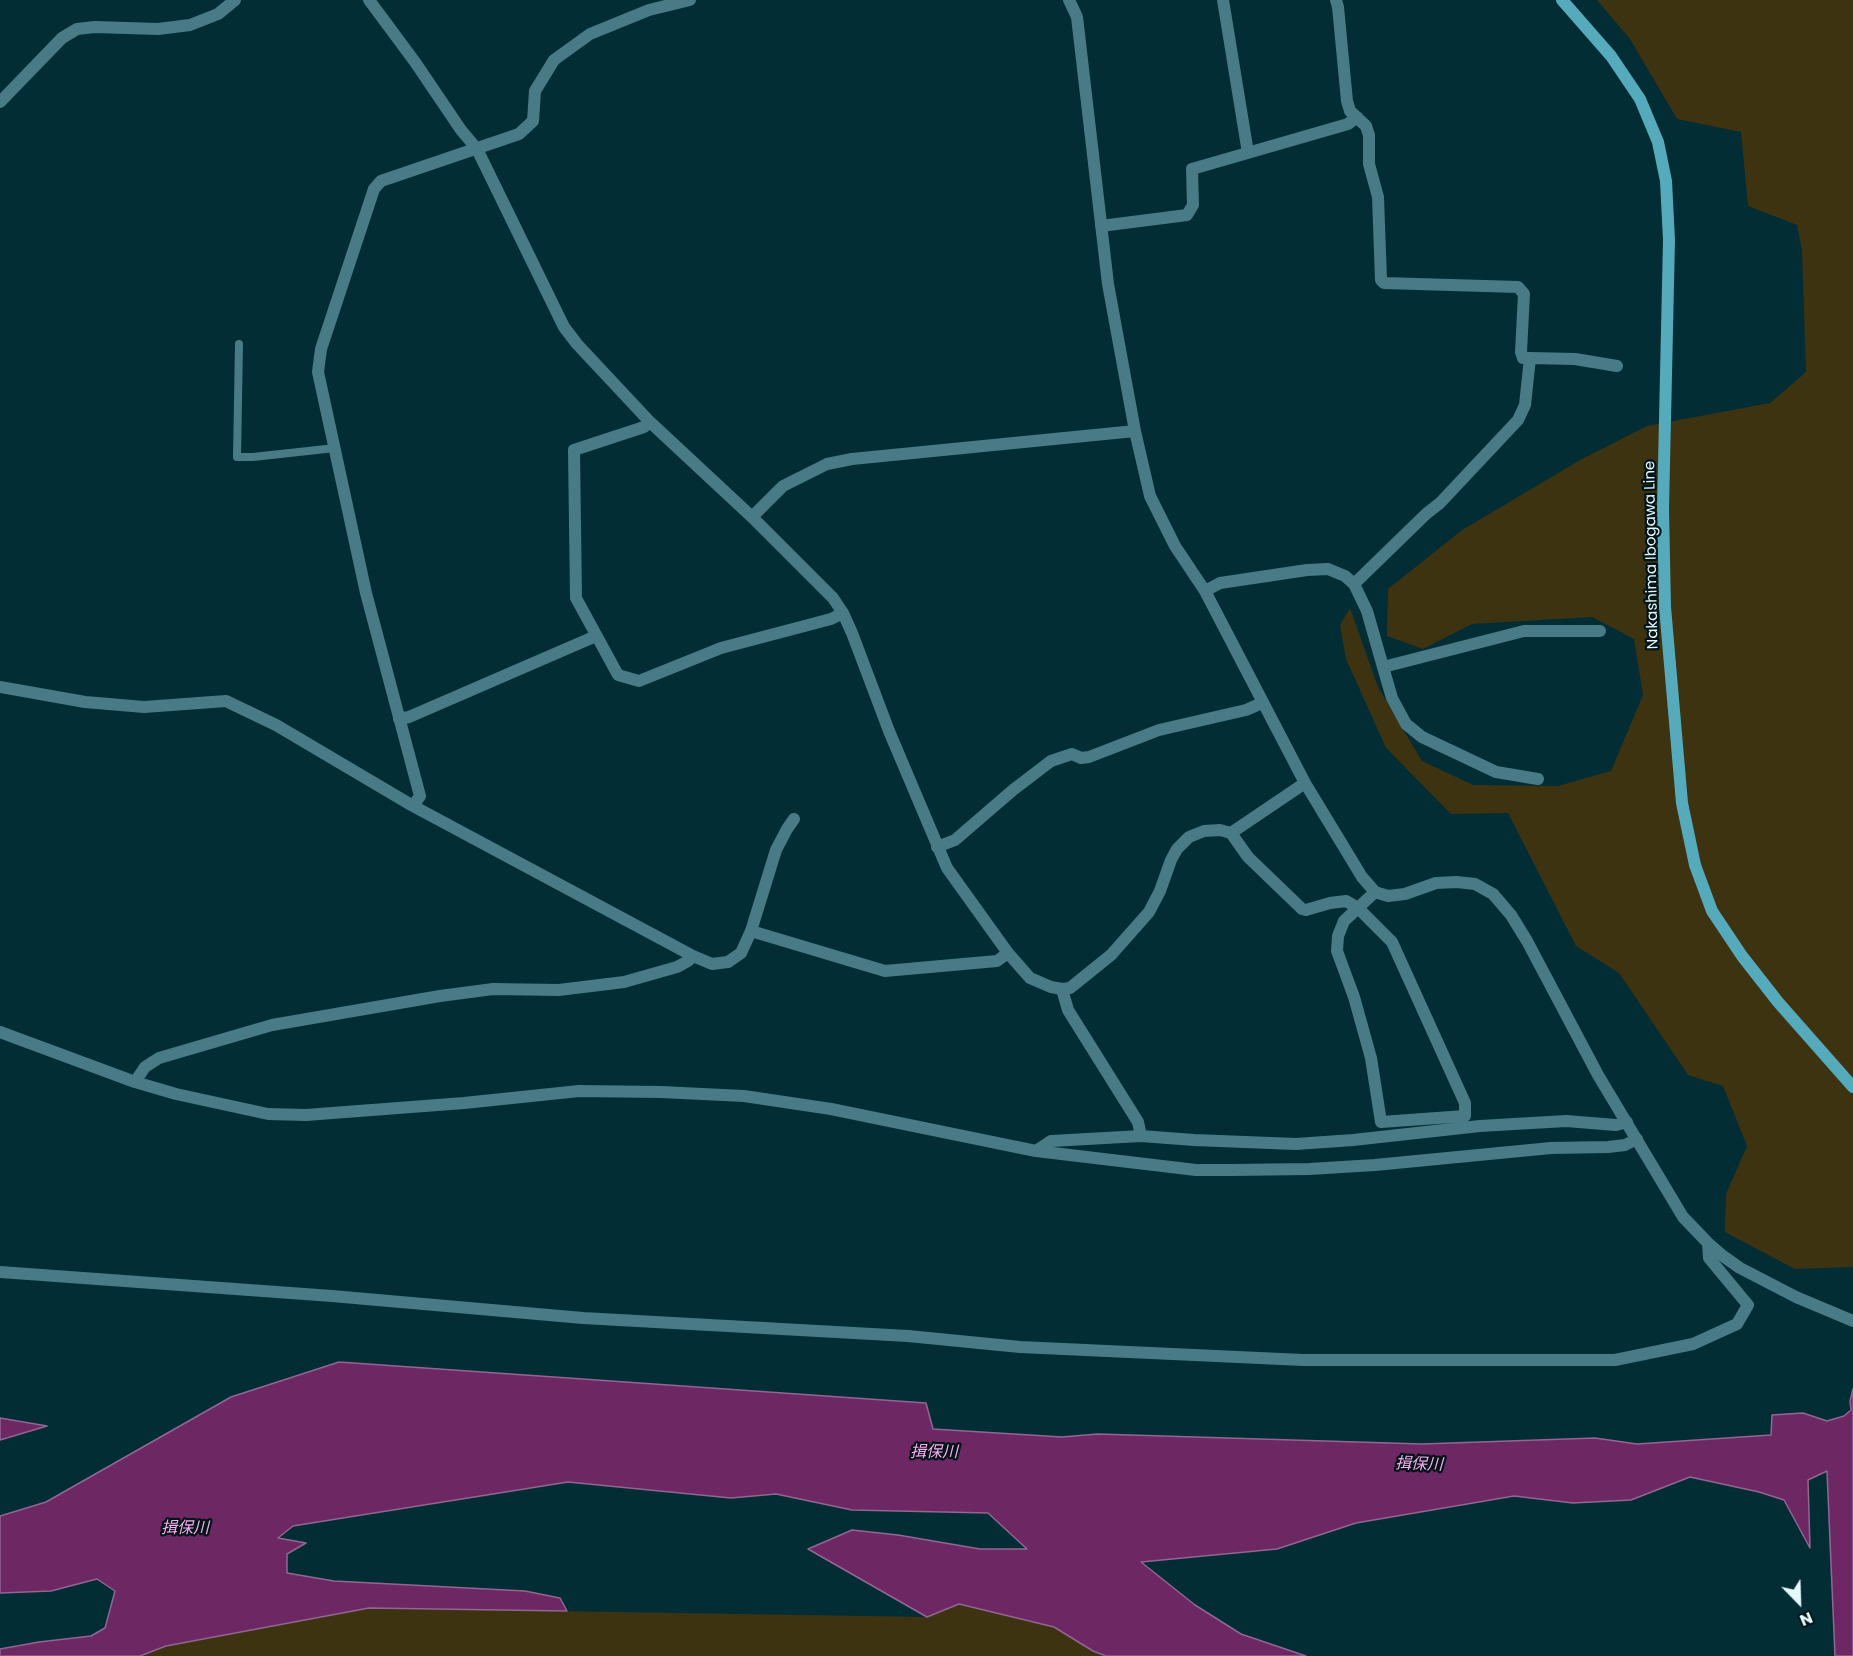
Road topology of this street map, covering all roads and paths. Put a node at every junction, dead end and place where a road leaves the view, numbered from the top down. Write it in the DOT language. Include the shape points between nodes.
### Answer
graph roads {
  1 [pos="235,0"];
  2 [pos="369,0"];
  3 [pos="690,0"];
  4 [pos="1069,0"];
  5 [pos="1223,0"];
  6 [pos="1336,0"];
  7 [pos="1562,0"];
  8 [pos="0,102"];
  9 [pos="1357,117"];
  10 [pos="477,149"];
  11 [pos="1248,153"];
  12 [pos="1101,226"];
  13 [pos="239,344"];
  14 [pos="1530,358"];
  15 [pos="1617,366"];
  16 [pos="650,422"];
  17 [pos="1135,431"];
  18 [pos="335,448"];
  19 [pos="752,518"];
  20 [pos="1354,584"];
  21 [pos="1205,591"];
  22 [pos="843,613"];
  23 [pos="1600,631"];
  24 [pos="596,636"];
  25 [pos="1383,667"];
  26 [pos="0,687"];
  27 [pos="1262,703"];
  28 [pos="399,719"];
  29 [pos="1538,779"];
  30 [pos="1305,783"];
  31 [pos="413,806"];
  32 [pos="794,819"];
  33 [pos="1231,833"];
  34 [pos="937,847"];
  35 [pos="1375,892"];
  36 [pos="1358,908"];
  37 [pos="751,931"];
  38 [pos="1008,953"];
  39 [pos="693,956"];
  40 [pos="1062,989"];
  41 [pos="0,1032"];
  42 [pos="135,1082"];
  43 [pos="1853,1087"];
  44 [pos="1627,1122"];
  45 [pos="1141,1136"];
  46 [pos="1637,1139"];
  47 [pos="1036,1151"];
  48 [pos="1708,1243"];
  49 [pos="0,1272"];
  50 [pos="1853,1321"];
  1 -- 8 [label="street" via="218,14 190,25 77,29 62,38"];
  2 -- 10 [label="street"];
  3 -- 10 [label="street" via="649,10 590,34 555,60 535,91 533,121 519,134"];
  4 -- 12 [label="street" via="1077,17"];
  5 -- 11 [label="street"];
  6 -- 9 [label="street" via="1347,101"];
  7 -- 43 [label="main road, Nakashima Ibogawa Line" via="1611,56 1640,99 1658,142 1666,181 1669,240 1663,509 1665,607 1682,803 1695,865 1712,911 1742,956"];
  9 -- 11 [label="street" via="1348,124"];
  9 -- 14 [label="street" via="1370,135 1369,164 1378,197 1384,283 1518,287 1524,294 1521,352 1523,358"];
  10 -- 16 [label="street" via="564,327"];
  10 -- 18 [label="street" via="381,181 374,189 321,349 318,372"];
  11 -- 12 [label="street" via="1192,169 1193,205 1187,215"];
  12 -- 17 [label="street"];
  13 -- 18 [label="lane" via="237,457"];
  14 -- 15 [label="street" via="1575,359"];
  14 -- 20 [label="street" via="1525,405 1518,420 1440,503"];
  16 -- 19 [label="street"];
  16 -- 24 [label="street" via="574,450 576,598"];
  17 -- 19 [label="street" via="827,464 783,486"];
  17 -- 21 [label="street" via="1150,496 1175,546"];
  18 -- 28 [label="street" via="366,593"];
  19 -- 22 [label="street" via="833,598"];
  20 -- 21 [label="street" via="1328,569 1220,583"];
  20 -- 25 [label="street"];
  21 -- 27 [label="street"];
  22 -- 24 [label="street" via="721,648 639,681 618,675"];
  22 -- 34 [label="street"];
  23 -- 25 [label="street" via="1524,631"];
  24 -- 28 [label="street"];
  25 -- 29 [label="street" via="1392,698 1406,724 1422,737 1496,772"];
  26 -- 31 [label="street" via="86,702 144,707 226,701 276,725"];
  27 -- 30 [label="street"];
  27 -- 34 [label="street" via="1159,730 1089,758 1072,754 1051,761 955,840"];
  28 -- 31 [label="street" via="420,796"];
  30 -- 33 [label="street"];
  30 -- 35 [label="street"];
  31 -- 39 [label="street"];
  32 -- 37 [label="street" via="776,850"];
  33 -- 36 [label="street" via="1248,857 1302,909 1346,901"];
  33 -- 40 [label="street" via="1204,831 1189,837 1171,860 1149,912 1111,956 1070,988"];
  34 -- 38 [label="street" via="947,868"];
  35 -- 36 [label="street"];
  35 -- 44 [label="street" via="1388,896 1405,894 1436,883 1457,882 1475,884 1493,894 1527,941"];
  36 -- 36 [label="street" via="1344,921 1337,951 1371,1058 1381,1122 1466,1116 1465,1103 1392,942"];
  37 -- 38 [label="street" via="885,971 997,961"];
  37 -- 39 [label="street" via="741,953 728,962 712,964"];
  38 -- 40 [label="street" via="1030,978"];
  39 -- 42 [label="street" via="677,967 624,982 559,990 493,989 272,1026 159,1058 145,1067"];
  40 -- 45 [label="street" via="1068,1010 1138,1122"];
  41 -- 42 [label="street"];
  42 -- 47 [label="street" via="268,1114 306,1115 579,1091 744,1096 831,1108"];
  44 -- 45 [label="street" via="1491,1125 1296,1144"];
  44 -- 46 [label="street"];
  45 -- 47 [label="street" via="1051,1142"];
  46 -- 47 [label="street" via="1608,1147 1551,1148 1309,1169 1196,1170"];
  46 -- 48 [label="street" via="1683,1217"];
  48 -- 49 [label="street" via="1710,1258 1748,1305 1737,1324 1693,1344 1615,1360 1303,1360 1020,1347 583,1318"];
  48 -- 50 [label="street" via="1740,1268"];
}
